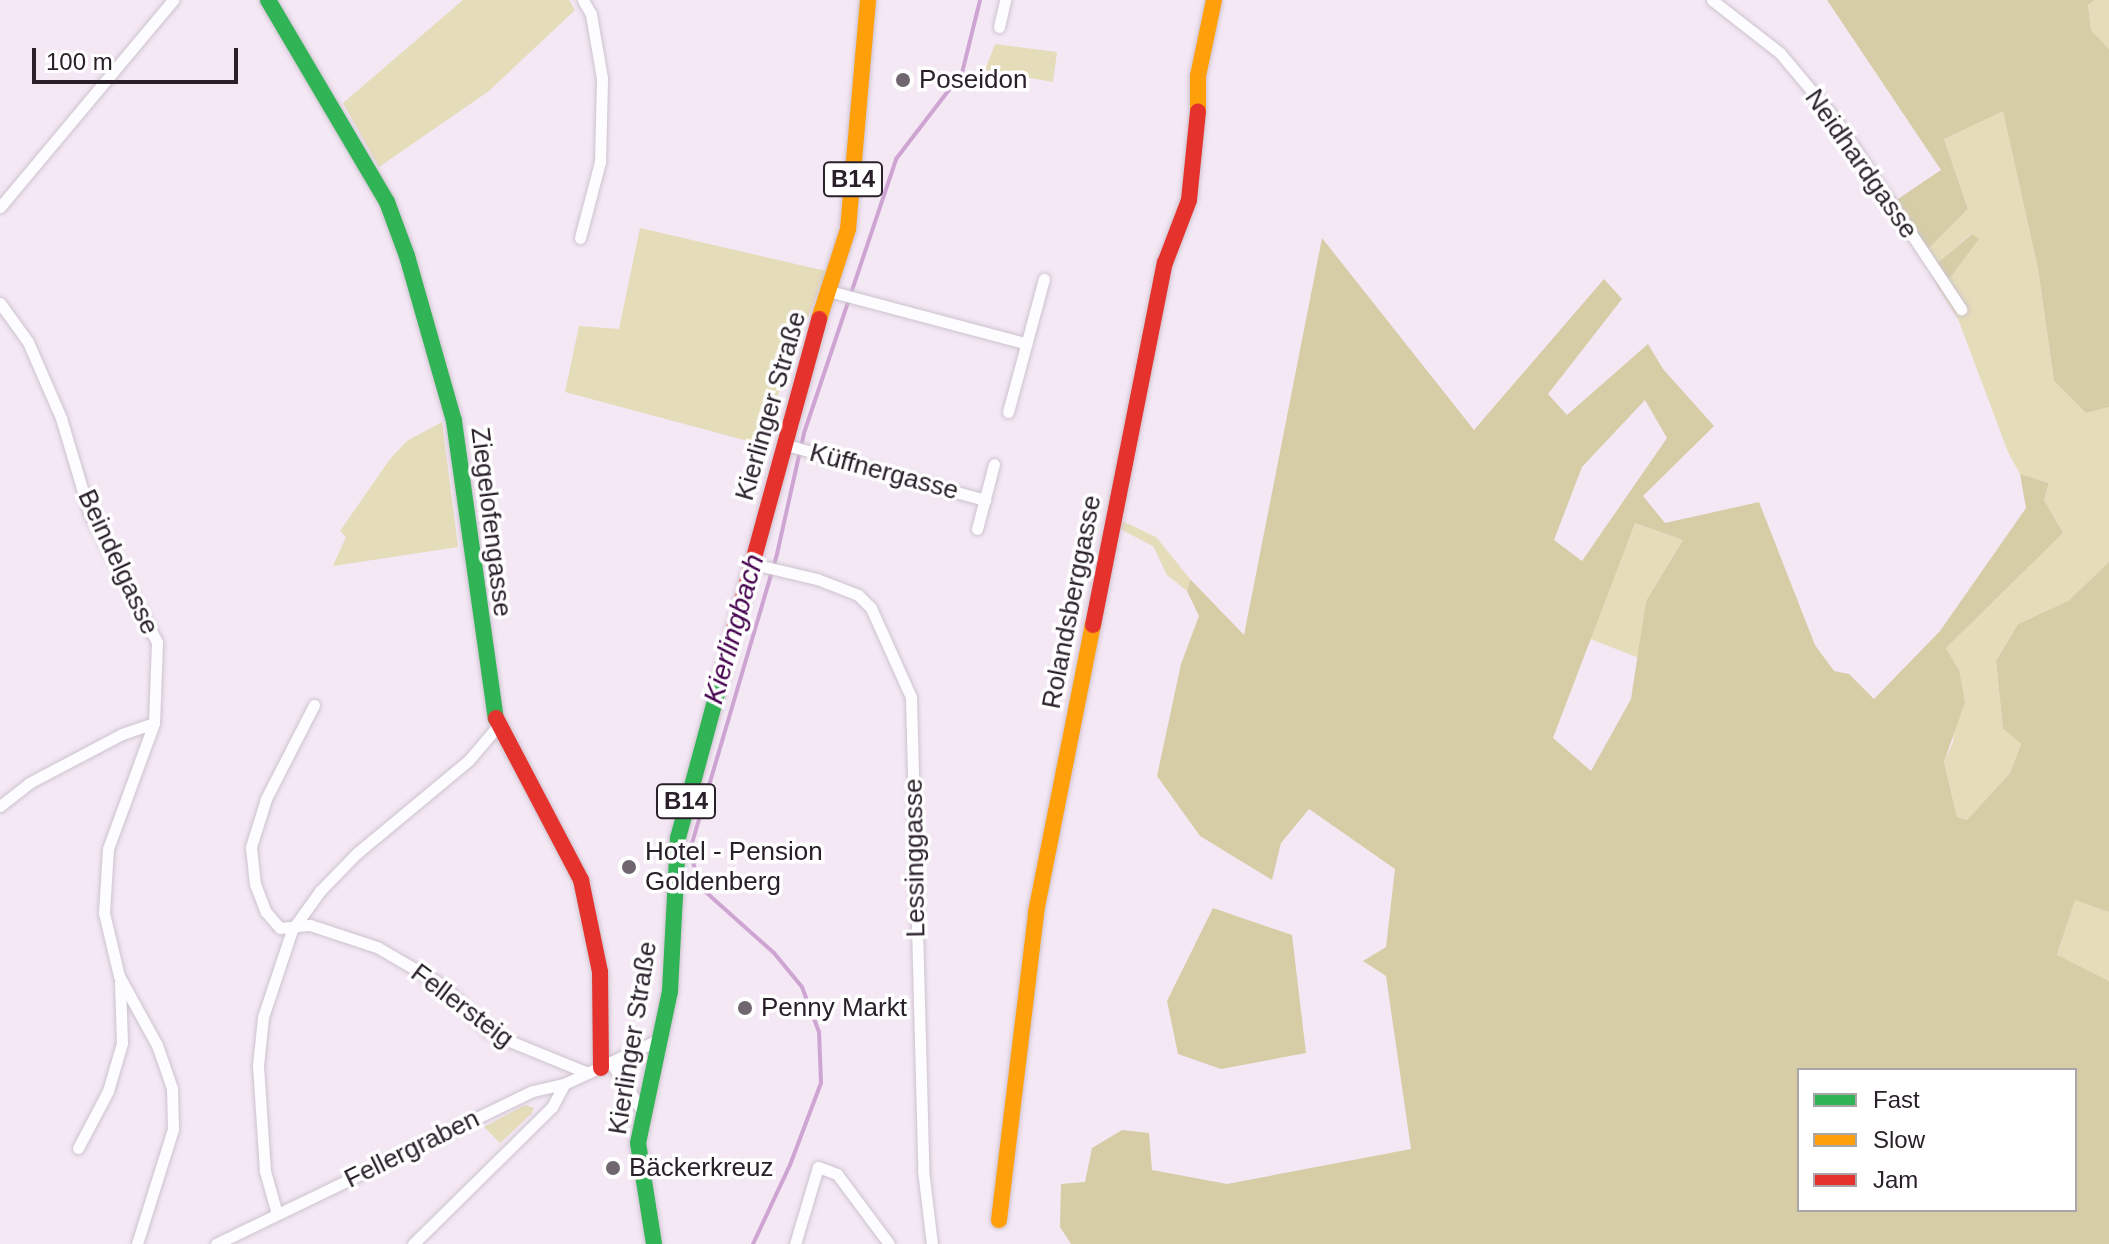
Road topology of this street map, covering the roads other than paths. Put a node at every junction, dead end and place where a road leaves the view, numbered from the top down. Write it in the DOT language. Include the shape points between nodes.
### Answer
graph roads {
  1 [pos="173,0"];
  2 [pos="268,0"];
  3 [pos="583,0"];
  4 [pos="868,0"];
  5 [pos="1005,0"];
  6 [pos="1214,0"];
  7 [pos="1712,0"];
  8 [pos="999,27"];
  9 [pos="0,207"];
  10 [pos="580,238"];
  11 [pos="1044,279"];
  12 [pos="833,292"];
  13 [pos="0,303"];
  14 [pos="1961,309"];
  15 [pos="1024,343"];
  16 [pos="1008,412"];
  17 [pos="786,445"];
  18 [pos="994,464"];
  19 [pos="985,500"];
  20 [pos="977,529"];
  21 [pos="765,567"];
  22 [pos="314,705"];
  23 [pos="154,723"];
  24 [pos="497,727"];
  25 [pos="0,806"];
  26 [pos="292,930"];
  27 [pos="119,976"];
  28 [pos="660,1039"];
  29 [pos="600,1068"];
  30 [pos="564,1084"];
  31 [pos="643,1112"];
  32 [pos="78,1148"];
  33 [pos="277,1214"];
  34 [pos="999,1220"];
  35 [pos="137,1244"];
  36 [pos="216,1244"];
  37 [pos="413,1244"];
  38 [pos="654,1244"];
  39 [pos="795,1244"];
  40 [pos="889,1244"];
  41 [pos="932,1244"];
  1 -- 9 [label="street"];
  2 -- 24 [label="street, Ziegelofengasse" via="373,177 407,256 454,421"];
  3 -- 10 [label="street" via="591,14 602,78 600,162"];
  4 -- 12 [label="street, Kierlinger Straße / B14" via="848,229"];
  5 -- 8 [label="street"];
  6 -- 34 [label="street, Rolandsberggasse" via="1198,76 1197,155 1189,200 1165,263 1036,912"];
  7 -- 14 [label="street, Neidhardgasse" via="1780,53 1836,120"];
  11 -- 15 [label="street"];
  12 -- 15 [label="street"];
  12 -- 17 [label="street, Kierlinger Straße / B14"];
  13 -- 23 [label="street, Beindelgasse" via="28,342 61,418 90,515 157,642"];
  15 -- 16 [label="street"];
  17 -- 19 [label="street, Küffnergasse"];
  17 -- 21 [label="street, Kierlinger Straße / B14"];
  18 -- 19 [label="street, Küffnergasse"];
  19 -- 20 [label="street, Küffnergasse"];
  21 -- 28 [label="street, Kierlinger Straße / B14" via="684,808 676,859 673,961"];
  21 -- 41 [label="street, Lessinggasse" via="858,595 871,608 911,697 923,1170"];
  22 -- 26 [label="street" via="266,799 251,847 255,884 266,912 280,928"];
  23 -- 25 [label="street" via="29,783"];
  23 -- 27 [label="street, Beindelgasse" via="108,849 104,913"];
  24 -- 26 [label="street" via="468,761 357,853"];
  24 -- 29 [label="street, Ziegelofengasse" via="581,880 600,972"];
  26 -- 29 [label="street, Fellersteig" via="310,925 377,947 444,986 490,1033 519,1049"];
  26 -- 33 [label="street" via="263,1017 258,1066 265,1171"];
  27 -- 32 [label="street" via="122,1043 108,1091"];
  27 -- 35 [label="street, Beindelgasse" via="157,1045 172,1088 173,1129"];
  28 -- 29 [label="street, Fellergraben"];
  28 -- 31 [label="street, Kierlinger Straße / B14"];
  29 -- 30 [label="street, Fellergraben"];
  29 -- 31 [label="street"];
  30 -- 33 [label="street, Fellergraben" via="533,1091"];
  30 -- 37 [label="street" via="552,1107"];
  31 -- 38 [label="street, Kierlinger Straße / B14" via="640,1166"];
  33 -- 36 [label="street, Fellergraben"];
  39 -- 40 [label="street" via="818,1167 837,1174"];
}
